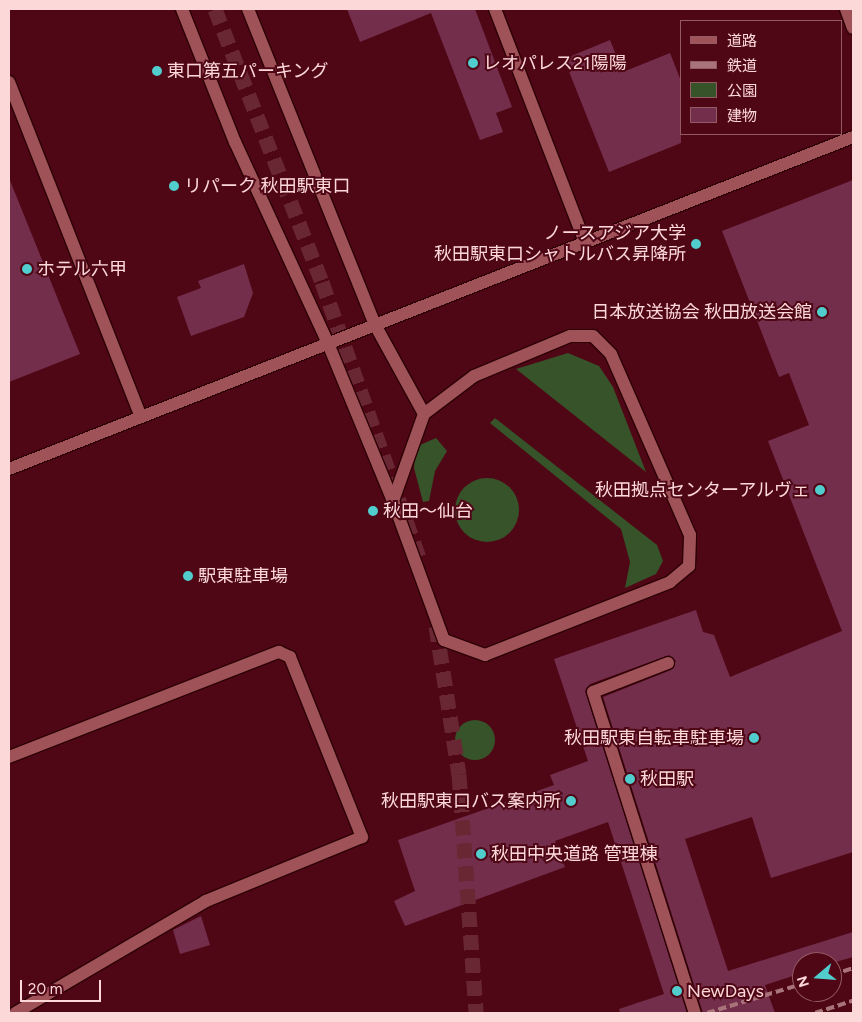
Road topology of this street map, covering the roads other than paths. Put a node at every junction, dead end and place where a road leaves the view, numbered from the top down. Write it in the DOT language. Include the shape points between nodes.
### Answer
graph roads {
  1 [pos="182,9"];
  2 [pos="248,9"];
  3 [pos="495,9"];
  4 [pos="846,9"];
  5 [pos="853,28"];
  6 [pos="9,82"];
  7 [pos="853,137"];
  8 [pos="586,242"];
  9 [pos="374,323"];
  10 [pos="327,341"];
  11 [pos="424,414"];
  12 [pos="141,417"];
  13 [pos="9,469"];
  14 [pos="393,501"];
  15 [pos="668,663"];
  16 [pos="9,757"];
  17 [pos="15,1013"];
  18 [pos="695,1013"];
  1 -- 10 [label="street" via="235,142"];
  2 -- 9 [label="street"];
  3 -- 8 [label="street"];
  4 -- 5 [label="street"];
  6 -- 12 [label="street"];
  7 -- 8 [label="street"];
  8 -- 9 [label="street"];
  9 -- 10 [label="street"];
  9 -- 11 [label="street"];
  10 -- 12 [label="street"];
  10 -- 14 [label="street"];
  11 -- 14 [label="street"];
  11 -- 14 [label="street" via="474,376 570,336 593,336 611,354 690,535 689,566 661,586 485,655 444,640"];
  12 -- 13 [label="street"];
  15 -- 18 [label="street" via="593,692"];
  16 -- 17 [label="street" via="279,652 290,658 362,837 206,901"];
}
